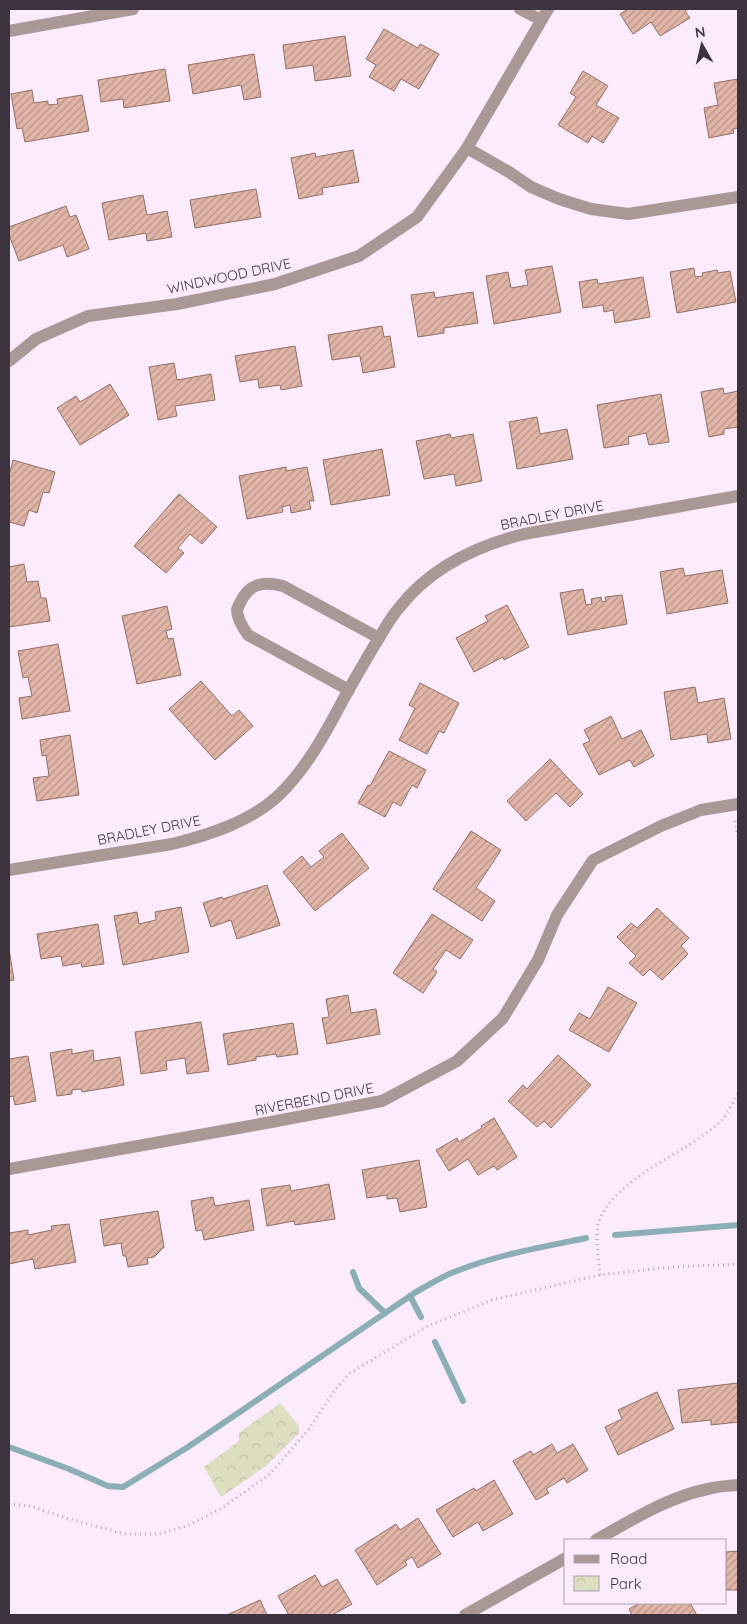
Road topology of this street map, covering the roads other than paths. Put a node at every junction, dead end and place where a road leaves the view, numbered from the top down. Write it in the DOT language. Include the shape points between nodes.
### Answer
graph roads {
  1 [pos="133,9"];
  2 [pos="520,9"];
  3 [pos="548,9"];
  4 [pos="541,20"];
  5 [pos="9,31"];
  6 [pos="466,148"];
  7 [pos="738,197"];
  8 [pos="9,361"];
  9 [pos="738,496"];
  10 [pos="379,638"];
  11 [pos="349,690"];
  12 [pos="738,804"];
  13 [pos="9,870"];
  14 [pos="9,1168"];
  15 [pos="738,1485"];
  16 [pos="598,1539"];
  17 [pos="564,1559"];
  18 [pos="465,1615"];
  1 -- 5 [label="street"];
  2 -- 4 [label="street"];
  3 -- 4 [label="street, WINDWOOD DRIVE"];
  4 -- 6 [label="street, WINDWOOD DRIVE"];
  6 -- 7 [label="street" via="531,187 591,209 628,214"];
  6 -- 8 [label="street, WINDWOOD DRIVE" via="417,217 359,256 275,284 176,304 88,316 36,339"];
  9 -- 10 [label="street, BRADLEY DRIVE" via="496,541 466,554 417,588 398,608"];
  10 -- 11 [label="street, BRADLEY DRIVE"];
  10 -- 11 [label="street" via="283,586 262,584 244,594 237,609 248,635"];
  11 -- 13 [label="street, BRADLEY DRIVE" via="301,770 280,794 254,814 223,829 181,842"];
  12 -- 14 [label="street, RIVERBEND DRIVE" via="701,810 594,860 557,915 538,960 503,1018 457,1061 382,1101"];
  15 -- 16 [label="street" via="708,1488 677,1498"];
  17 -- 18 [label="street"];
}
